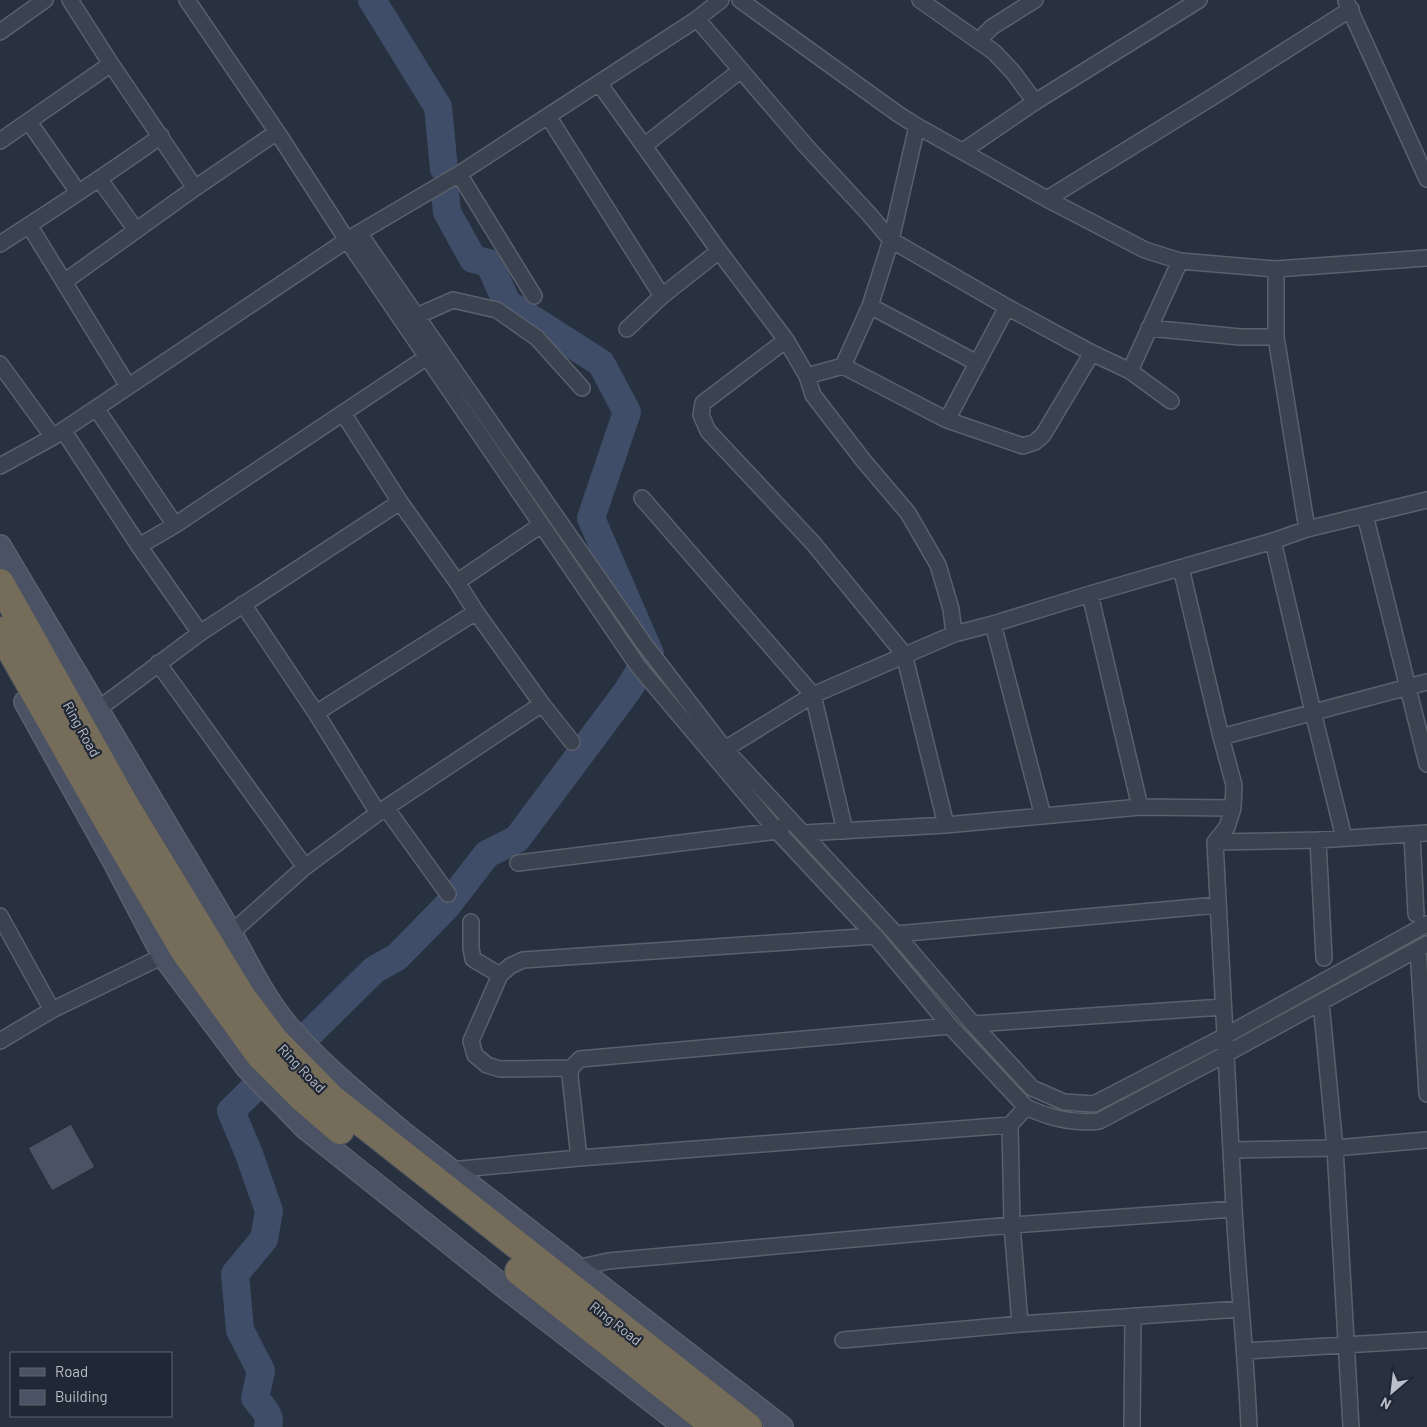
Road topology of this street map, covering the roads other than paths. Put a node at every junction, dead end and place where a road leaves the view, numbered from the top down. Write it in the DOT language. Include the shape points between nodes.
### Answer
graph roads {
  1 [pos="45,0"];
  2 [pos="70,0"];
  3 [pos="187,0"];
  4 [pos="721,0"];
  5 [pos="740,0"];
  6 [pos="920,0"];
  7 [pos="1035,0"];
  8 [pos="1198,0"];
  9 [pos="1348,4"];
  10 [pos="697,19"];
  11 [pos="0,32"];
  12 [pos="978,41"];
  13 [pos="112,64"];
  14 [pos="741,70"];
  15 [pos="599,83"];
  16 [pos="1035,102"];
  17 [pos="548,116"];
  18 [pos="29,122"];
  19 [pos="916,126"];
  20 [pos="277,132"];
  21 [pos="161,136"];
  22 [pos="0,141"];
  23 [pos="645,145"];
  24 [pos="963,151"];
  25 [pos="458,174"];
  26 [pos="100,180"];
  27 [pos="1427,180"];
  28 [pos="196,188"];
  29 [pos="78,192"];
  30 [pos="1047,198"];
  31 [pos="29,226"];
  32 [pos="136,230"];
  33 [pos="353,236"];
  34 [pos="891,240"];
  35 [pos="0,244"];
  36 [pos="719,251"];
  37 [pos="1427,258"];
  38 [pos="1180,261"];
  39 [pos="1276,269"];
  40 [pos="64,282"];
  41 [pos="534,296"];
  42 [pos="662,296"];
  43 [pos="870,306"];
  44 [pos="1008,307"];
  45 [pos="417,316"];
  46 [pos="1149,328"];
  47 [pos="627,329"];
  48 [pos="1276,336"];
  49 [pos="786,340"];
  50 [pos="1092,353"];
  51 [pos="427,357"];
  52 [pos="977,363"];
  53 [pos="0,364"];
  54 [pos="843,366"];
  55 [pos="1130,371"];
  56 [pos="808,376"];
  57 [pos="128,386"];
  58 [pos="582,388"];
  59 [pos="1171,401"];
  60 [pos="96,408"];
  61 [pos="344,413"];
  62 [pos="947,420"];
  63 [pos="58,434"];
  64 [pos="0,466"];
  65 [pos="642,498"];
  66 [pos="1427,500"];
  67 [pos="400,502"];
  68 [pos="1365,515"];
  69 [pos="175,525"];
  70 [pos="541,525"];
  71 [pos="1307,529"];
  72 [pos="1273,541"];
  73 [pos="0,546"];
  74 [pos="139,546"];
  75 [pos="1181,568"];
  76 [pos="457,582"];
  77 [pos="0,583"];
  78 [pos="1090,594"];
  79 [pos="243,604"];
  80 [pos="476,612"];
  81 [pos="994,624"];
  82 [pos="0,630"];
  83 [pos="200,633"];
  84 [pos="954,634"];
  85 [pos="904,654"];
  86 [pos="0,658"];
  87 [pos="158,663"];
  88 [pos="1427,682"];
  89 [pos="1408,687"];
  90 [pos="813,695"];
  91 [pos="542,704"];
  92 [pos="97,710"];
  93 [pos="1313,712"];
  94 [pos="316,713"];
  95 [pos="1220,737"];
  96 [pos="572,742"];
  97 [pos="725,749"];
  98 [pos="1427,764"];
  99 [pos="1140,807"];
  100 [pos="1233,808"];
  101 [pos="382,811"];
  102 [pos="1043,816"];
  103 [pos="791,819"];
  104 [pos="946,825"];
  105 [pos="845,830"];
  106 [pos="777,831"];
  107 [pos="804,833"];
  108 [pos="1420,834"];
  109 [pos="1344,838"];
  110 [pos="1318,840"];
  111 [pos="1215,842"];
  112 [pos="518,863"];
  113 [pos="305,868"];
  114 [pos="448,894"];
  115 [pos="1218,905"];
  116 [pos="0,916"];
  117 [pos="1421,919"];
  118 [pos="472,922"];
  119 [pos="231,933"];
  120 [pos="896,934"];
  121 [pos="875,936"];
  122 [pos="1422,946"];
  123 [pos="163,956"];
  124 [pos="1324,958"];
  125 [pos="500,975"];
  126 [pos="1321,1002"];
  127 [pos="1223,1007"];
  128 [pos="52,1010"];
  129 [pos="973,1024"];
  130 [pos="950,1026"];
  131 [pos="1225,1036"];
  132 [pos="0,1041"];
  133 [pos="267,1047"];
  134 [pos="1226,1054"];
  135 [pos="571,1068"];
  136 [pos="310,1092"];
  137 [pos="1427,1094"];
  138 [pos="1026,1108"];
  139 [pos="1010,1125"];
  140 [pos="1427,1140"];
  141 [pos="1335,1148"];
  142 [pos="1231,1150"];
  143 [pos="579,1158"];
  144 [pos="450,1170"];
  145 [pos="1234,1209"];
  146 [pos="1012,1225"];
  147 [pos="577,1268"];
  148 [pos="1241,1309"];
  149 [pos="1133,1316"];
  150 [pos="1020,1324"];
  151 [pos="842,1340"];
  152 [pos="1427,1340"];
  153 [pos="1347,1345"];
  154 [pos="1245,1350"];
  155 [pos="685,1427"];
  156 [pos="716,1427"];
  157 [pos="748,1427"];
  158 [pos="782,1427"];
  159 [pos="1132,1427"];
  160 [pos="1249,1427"];
  161 [pos="1351,1427"];
  1 -- 11 [label="street"];
  2 -- 13 [label="street"];
  3 -- 20 [label="street"];
  4 -- 10 [label="street"];
  5 -- 19 [label="street"];
  6 -- 12 [label="street"];
  7 -- 12 [label="street" via="992,27"];
  8 -- 16 [label="street"];
  9 -- 27 [label="street"];
  9 -- 30 [label="street" via="1214,96"];
  10 -- 14 [label="street"];
  10 -- 15 [label="street"];
  12 -- 16 [label="street" via="1013,72"];
  13 -- 18 [label="street"];
  13 -- 21 [label="street"];
  14 -- 23 [label="street"];
  14 -- 34 [label="street"];
  15 -- 17 [label="street"];
  15 -- 23 [label="street"];
  16 -- 24 [label="street"];
  17 -- 25 [label="street"];
  17 -- 42 [label="street"];
  18 -- 22 [label="street"];
  18 -- 29 [label="street"];
  19 -- 24 [label="street"];
  19 -- 34 [label="street"];
  20 -- 28 [label="street"];
  20 -- 33 [label="street"];
  21 -- 26 [label="street"];
  21 -- 28 [label="street"];
  23 -- 36 [label="street"];
  24 -- 30 [label="street"];
  25 -- 33 [label="street"];
  25 -- 41 [label="street"];
  26 -- 29 [label="street"];
  26 -- 32 [label="street"];
  28 -- 32 [label="street"];
  29 -- 31 [label="street"];
  30 -- 38 [label="street" via="1145,250"];
  31 -- 35 [label="street"];
  31 -- 40 [label="street"];
  32 -- 40 [label="street"];
  33 -- 45 [label="street"];
  33 -- 51 [label="street"];
  33 -- 57 [label="street"];
  34 -- 43 [label="street"];
  34 -- 44 [label="street"];
  36 -- 42 [label="street"];
  36 -- 49 [label="street"];
  37 -- 39 [label="street"];
  38 -- 39 [label="street"];
  38 -- 46 [label="street"];
  39 -- 48 [label="street"];
  40 -- 57 [label="street"];
  42 -- 47 [label="street"];
  43 -- 52 [label="street"];
  43 -- 54 [label="street"];
  44 -- 50 [label="street"];
  44 -- 52 [label="street"];
  45 -- 58 [label="street" via="453,300 497,310 537,338"];
  45 -- 97 [label="street" via="645,645"];
  46 -- 48 [label="street" via="1240,337"];
  46 -- 55 [label="street"];
  48 -- 71 [label="street"];
  49 -- 56 [label="street"];
  49 -- 85 [label="street" via="704,403 701,415 708,431 812,543"];
  50 -- 55 [label="street"];
  50 -- 62 [label="street" via="1036,442 1023,446"];
  51 -- 61 [label="street"];
  51 -- 70 [label="street"];
  52 -- 62 [label="street"];
  53 -- 63 [label="street"];
  54 -- 56 [label="street"];
  54 -- 62 [label="street"];
  55 -- 59 [label="street"];
  56 -- 84 [label="street" via="813,395 908,513 938,565 951,609"];
  57 -- 60 [label="street"];
  60 -- 63 [label="street"];
  60 -- 69 [label="street"];
  61 -- 67 [label="street"];
  61 -- 69 [label="street"];
  63 -- 64 [label="street"];
  63 -- 74 [label="street"];
  65 -- 90 [label="street"];
  66 -- 68 [label="street"];
  67 -- 76 [label="street"];
  67 -- 79 [label="street"];
  68 -- 71 [label="street"];
  68 -- 89 [label="street"];
  69 -- 74 [label="street"];
  70 -- 76 [label="street"];
  70 -- 106 [label="street" via="638,666"];
  71 -- 72 [label="street"];
  72 -- 75 [label="street"];
  72 -- 93 [label="street"];
  73 -- 92 [label="street"];
  74 -- 83 [label="street"];
  75 -- 78 [label="street"];
  75 -- 95 [label="street"];
  76 -- 80 [label="street"];
  77 -- 133 [label="highway, Ring Road" via="126,806 241,996"];
  78 -- 81 [label="street"];
  78 -- 99 [label="street"];
  79 -- 83 [label="street"];
  79 -- 94 [label="street"];
  80 -- 91 [label="street"];
  80 -- 94 [label="street"];
  81 -- 84 [label="street"];
  81 -- 102 [label="street"];
  82 -- 133 [label="highway, Ring Road" via="184,950"];
  83 -- 87 [label="street"];
  84 -- 85 [label="street"];
  85 -- 90 [label="street"];
  85 -- 104 [label="street"];
  86 -- 123 [label="street"];
  87 -- 92 [label="street"];
  87 -- 113 [label="street"];
  88 -- 89 [label="street"];
  89 -- 93 [label="street"];
  89 -- 98 [label="street"];
  90 -- 97 [label="street"];
  90 -- 105 [label="street"];
  91 -- 96 [label="street"];
  91 -- 101 [label="street"];
  92 -- 119 [label="street"];
  93 -- 95 [label="street"];
  93 -- 109 [label="street"];
  94 -- 101 [label="street"];
  95 -- 100 [label="street" via="1234,785"];
  97 -- 103 [label="street"];
  99 -- 100 [label="street"];
  99 -- 102 [label="street"];
  100 -- 111 [label="street" via="1227,827"];
  101 -- 113 [label="street"];
  101 -- 114 [label="street"];
  102 -- 104 [label="street"];
  103 -- 106 [label="street"];
  103 -- 107 [label="street"];
  104 -- 105 [label="street"];
  105 -- 107 [label="street"];
  106 -- 112 [label="street"];
  106 -- 121 [label="street"];
  107 -- 120 [label="street"];
  108 -- 109 [label="street"];
  108 -- 117 [label="street"];
  109 -- 110 [label="street"];
  110 -- 111 [label="street"];
  110 -- 124 [label="street"];
  111 -- 115 [label="street"];
  113 -- 119 [label="street"];
  115 -- 120 [label="street"];
  115 -- 127 [label="street"];
  116 -- 128 [label="street"];
  117 -- 131 [label="street"];
  118 -- 125 [label="street" via="473,958"];
  119 -- 133 [label="street" via="259,985"];
  120 -- 129 [label="street"];
  121 -- 125 [label="street" via="523,960"];
  121 -- 130 [label="street"];
  122 -- 126 [label="street"];
  122 -- 137 [label="street"];
  123 -- 128 [label="street"];
  123 -- 133 [label="street"];
  125 -- 135 [label="street" via="471,1041 475,1055 487,1065 500,1069"];
  126 -- 134 [label="street"];
  126 -- 141 [label="street"];
  127 -- 129 [label="street"];
  127 -- 131 [label="street"];
  128 -- 132 [label="street"];
  129 -- 131 [label="street" via="1032,1088 1064,1102 1094,1104"];
  130 -- 135 [label="street" via="580,1059"];
  130 -- 138 [label="street"];
  131 -- 134 [label="street"];
  133 -- 136 [label="highway, Ring Road"];
  133 -- 136 [label="street"];
  134 -- 138 [label="street" via="1099,1121 1058,1119"];
  134 -- 142 [label="street"];
  135 -- 143 [label="street"];
  136 -- 144 [label="street" via="357,1095"];
  136 -- 155 [label="street" via="304,1127"];
  136 -- 156 [label="highway, Ring Road"];
  136 -- 157 [label="highway, Ring Road" via="332,1099"];
  138 -- 139 [label="street"];
  139 -- 143 [label="street"];
  139 -- 146 [label="street"];
  140 -- 141 [label="street"];
  141 -- 142 [label="street"];
  141 -- 153 [label="street"];
  142 -- 145 [label="street"];
  143 -- 144 [label="street"];
  144 -- 147 [label="street"];
  145 -- 146 [label="street"];
  145 -- 148 [label="street"];
  146 -- 147 [label="street" via="608,1261"];
  146 -- 150 [label="street"];
  147 -- 158 [label="street"];
  148 -- 149 [label="street"];
  148 -- 154 [label="street"];
  149 -- 150 [label="street"];
  149 -- 159 [label="street"];
  150 -- 151 [label="street"];
  152 -- 153 [label="street"];
  153 -- 154 [label="street"];
  153 -- 161 [label="street"];
  154 -- 160 [label="street"];
}
